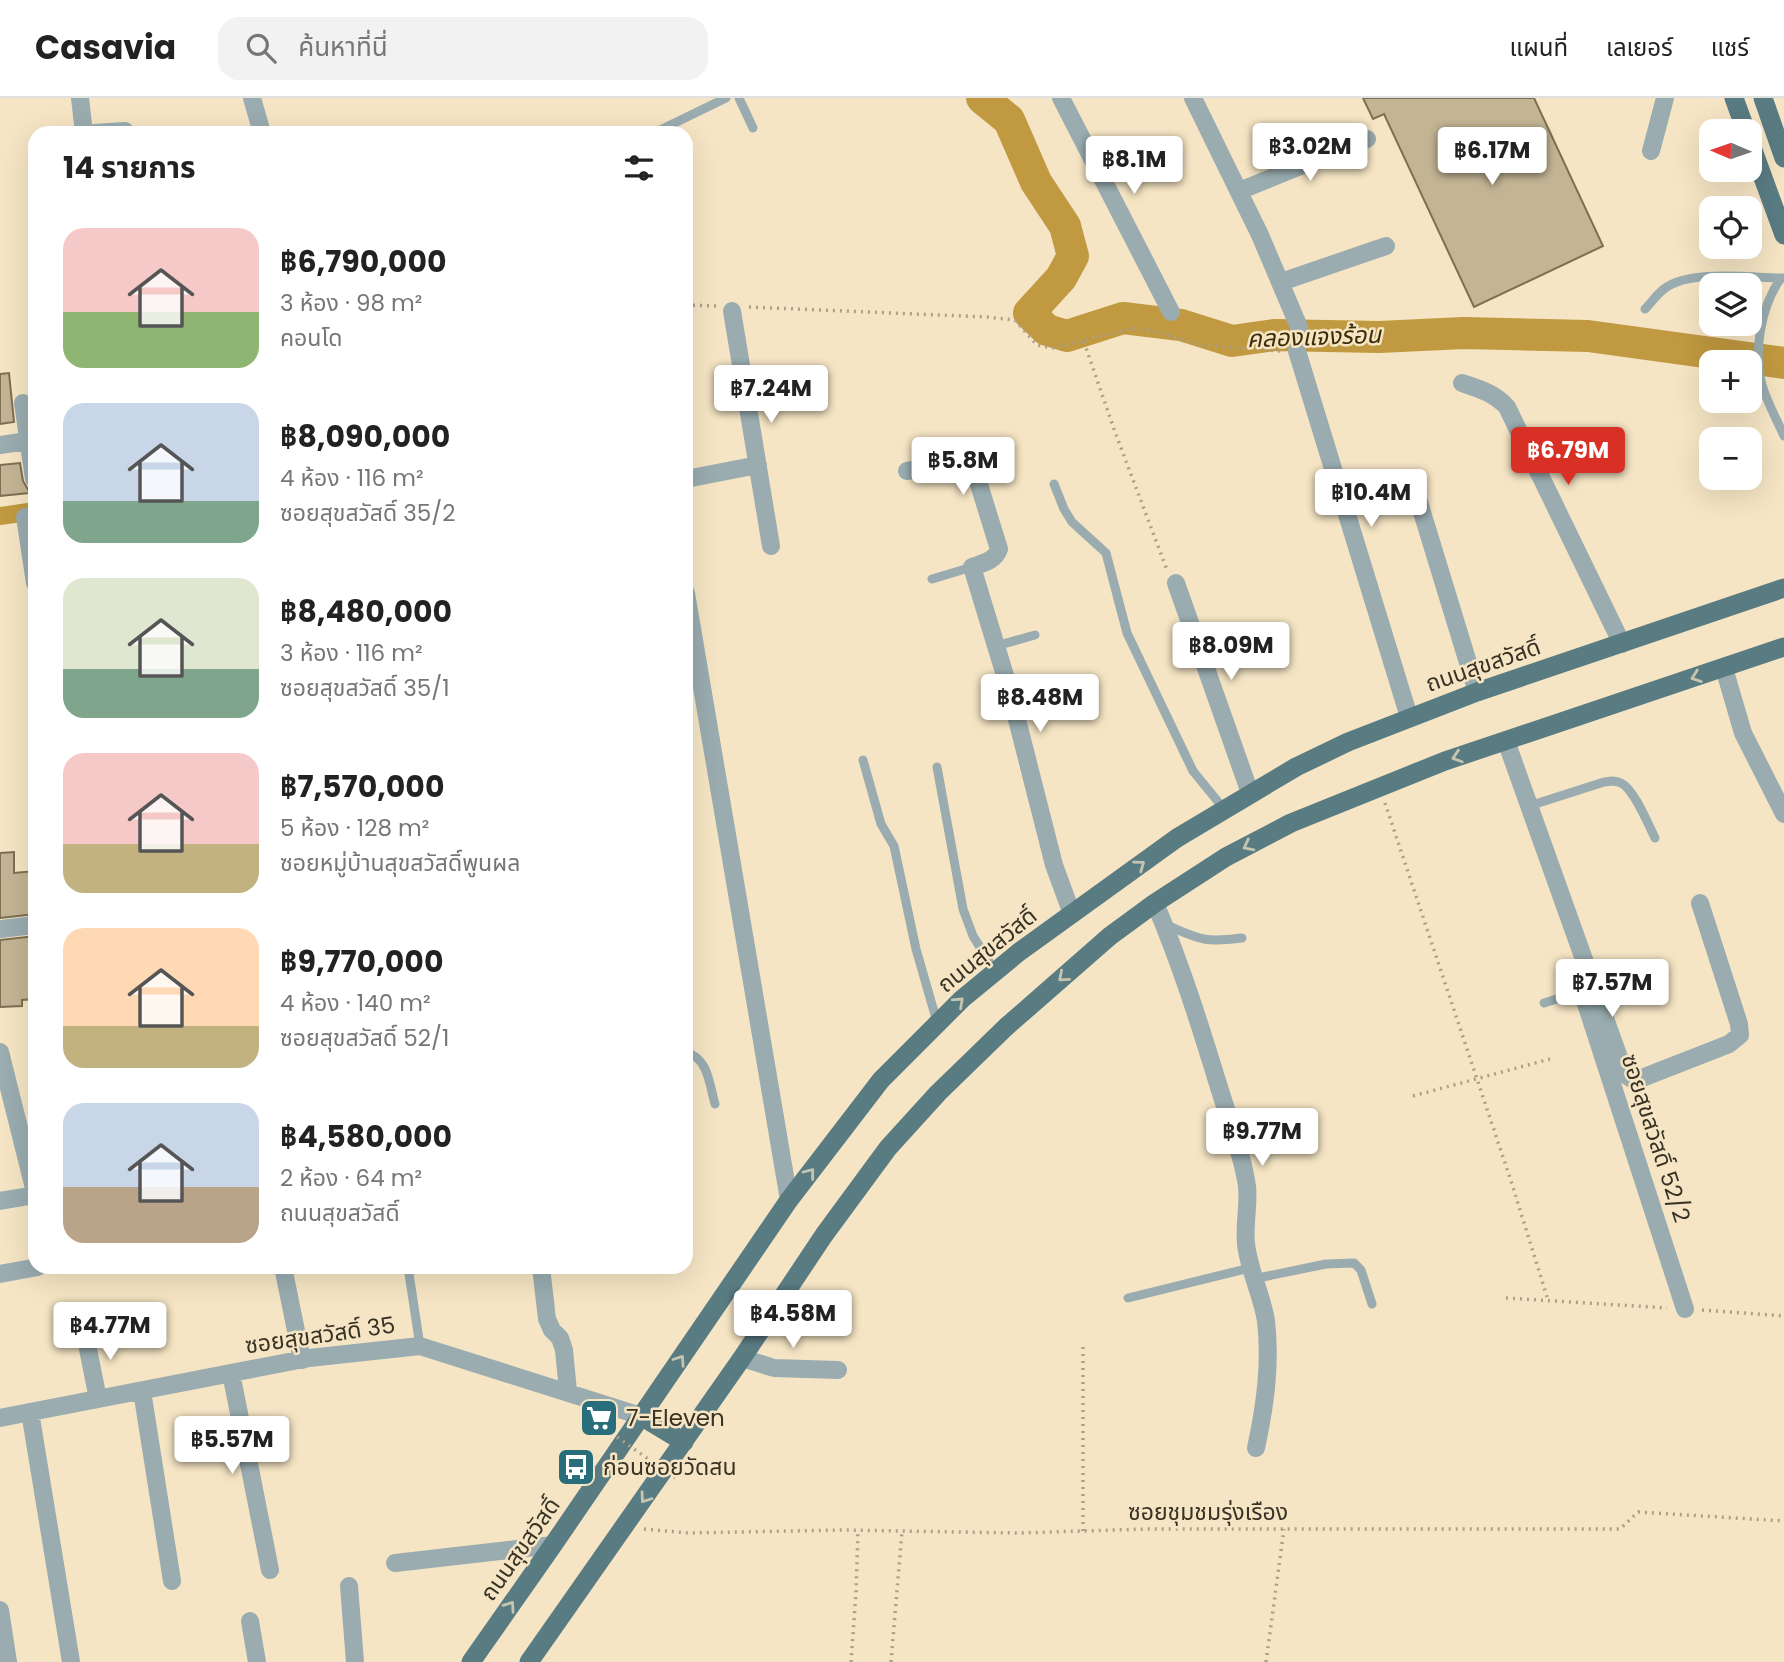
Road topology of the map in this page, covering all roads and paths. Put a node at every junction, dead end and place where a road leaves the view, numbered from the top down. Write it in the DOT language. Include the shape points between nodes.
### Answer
graph roads {
  1 [pos="80,98"];
  2 [pos="252,98"];
  3 [pos="726,98"];
  4 [pos="739,98"];
  5 [pos="1061,98"];
  6 [pos="1194,98"];
  7 [pos="1665,98"];
  8 [pos="1734,98"];
  9 [pos="1763,98"];
  10 [pos="1742,119"];
  11 [pos="83,126"];
  12 [pos="260,126"];
  13 [pos="668,126"];
  14 [pos="753,128"];
  15 [pos="1367,139"];
  16 [pos="1651,151"];
  17 [pos="1784,158"];
  18 [pos="1762,175"];
  19 [pos="1239,191"];
  20 [pos="1784,235"];
  21 [pos="1386,247"];
  22 [pos="1782,278"];
  23 [pos="1281,282"];
  24 [pos="693,305"];
  25 [pos="733,308"];
  26 [pos="1646,309"];
  27 [pos="1171,312"];
  28 [pos="1299,327"];
  29 [pos="1084,342"];
  30 [pos="1297,351"];
  31 [pos="1462,383"];
  32 [pos="23,403"];
  33 [pos="1784,436"];
  34 [pos="27,440"];
  35 [pos="0,445"];
  36 [pos="28,446"];
  37 [pos="758,465"];
  38 [pos="907,471"];
  39 [pos="693,479"];
  40 [pos="1054,484"];
  41 [pos="1414,486"];
  42 [pos="25,517"];
  43 [pos="28,537"];
  44 [pos="771,546"];
  45 [pos="972,567"];
  46 [pos="1784,576"];
  47 [pos="932,579"];
  48 [pos="1176,583"];
  49 [pos="1784,588"];
  50 [pos="1740,603"];
  51 [pos="693,634"];
  52 [pos="1035,635"];
  53 [pos="1622,644"];
  54 [pos="996,646"];
  55 [pos="1784,647"];
  56 [pos="1724,668"];
  57 [pos="1477,692"];
  58 [pos="1409,717"];
  59 [pos="1501,743"];
  60 [pos="863,760"];
  61 [pos="937,767"];
  62 [pos="1379,788"];
  63 [pos="1250,793"];
  64 [pos="1529,806"];
  65 [pos="1224,809"];
  66 [pos="1784,814"];
  67 [pos="1655,838"];
  68 [pos="1155,903"];
  69 [pos="1700,903"];
  70 [pos="1072,914"];
  71 [pos="1164,924"];
  72 [pos="28,926"];
  73 [pos="0,929"];
  74 [pos="1242,937"];
  75 [pos="996,971"];
  76 [pos="1582,990"];
  77 [pos="1544,1003"];
  78 [pos="937,1024"];
  79 [pos="0,1052"];
  80 [pos="693,1055"];
  81 [pos="1550,1059"];
  82 [pos="1477,1078"];
  83 [pos="1413,1096"];
  84 [pos="715,1104"];
  85 [pos="28,1165"];
  86 [pos="28,1195"];
  87 [pos="789,1200"];
  88 [pos="0,1201"];
  89 [pos="28,1269"];
  90 [pos="1251,1273"];
  91 [pos="0,1274"];
  92 [pos="284,1274"];
  93 [pos="409,1274"];
  94 [pos="542,1274"];
  95 [pos="1128,1298"];
  96 [pos="1506,1298"];
  97 [pos="1548,1300"];
  98 [pos="1372,1304"];
  99 [pos="1685,1309"];
  100 [pos="1784,1316"];
  101 [pos="85,1334"];
  102 [pos="420,1346"];
  103 [pos="1083,1347"];
  104 [pos="743,1358"];
  105 [pos="302,1360"];
  106 [pos="838,1370"];
  107 [pos="231,1374"];
  108 [pos="142,1391"];
  109 [pos="568,1391"];
  110 [pos="98,1399"];
  111 [pos="30,1412"];
  112 [pos="641,1416"];
  113 [pos="0,1418"];
  114 [pos="600,1425"];
  115 [pos="684,1442"];
  116 [pos="1256,1448"];
  117 [pos="675,1478"];
  118 [pos="1784,1521"];
  119 [pos="625,1527"];
  120 [pos="1284,1530"];
  121 [pos="858,1531"];
  122 [pos="902,1531"];
  123 [pos="1083,1531"];
  124 [pos="554,1545"];
  125 [pos="395,1563"];
  126 [pos="270,1570"];
  127 [pos="172,1581"];
  128 [pos="349,1586"];
  129 [pos="0,1610"];
  130 [pos="250,1621"];
  131 [pos="8,1662"];
  132 [pos="71,1662"];
  133 [pos="257,1662"];
  134 [pos="355,1662"];
  135 [pos="471,1662"];
  136 [pos="529,1662"];
  137 [pos="850,1662"];
  138 [pos="891,1662"];
  139 [pos="1266,1662"];
  1 -- 11 [label="street"];
  2 -- 12 [label="street"];
  3 -- 13 [label="lane"];
  4 -- 14 [label="lane"];
  5 -- 27 [label="street"];
  6 -- 19 [label="street"];
  7 -- 16 [label="street"];
  8 -- 10 [label="main road"];
  9 -- 17 [label="main road"];
  15 -- 19 [label="street"];
  18 -- 20 [label="main road"];
  19 -- 23 [label="street"];
  21 -- 23 [label="street"];
  22 -- 26 [label="lane" via="1691,278 1663,289"];
  22 -- 33 [label="lane" via="1763,313 1759,372"];
  23 -- 28 [label="street"];
  24 -- 25 [label="path"];
  25 -- 29 [label="path" via="987,317 1014,320 1037,345 1052,348"];
  25 -- 37 [label="street"];
  29 -- 30 [label="path" via="1135,328 1202,345"];
  29 -- 48 [label="path" via="1164,565"];
  30 -- 58 [label="street"];
  31 -- 53 [label="street" via="1486,391 1507,407"];
  32 -- 34 [label="street"];
  34 -- 35 [label="street"];
  34 -- 36 [label="street"];
  37 -- 39 [label="street"];
  37 -- 44 [label="street"];
  38 -- 45 [label="street" via="963,461 973,468 999,549 997,556"];
  40 -- 65 [label="lane" via="1072,522 1106,553 1127,633 1193,771"];
  41 -- 57 [label="street"];
  42 -- 43 [label="street"];
  45 -- 47 [label="lane"];
  45 -- 54 [label="street"];
  46 -- 50 [label="main road"];
  48 -- 63 [label="street"];
  49 -- 50 [label="main road, ถนนสุขสวัสดิ์"];
  50 -- 53 [label="main road, ถนนสุขสวัสดิ์"];
  51 -- 87 [label="street"];
  52 -- 54 [label="lane"];
  53 -- 57 [label="main road, ถนนสุขสวัสดิ์"];
  54 -- 70 [label="street" via="1054,865"];
  55 -- 56 [label="main road"];
  56 -- 59 [label="main road, one-way"];
  56 -- 66 [label="street" via="1743,733"];
  57 -- 58 [label="main road, ถนนสุขสวัสดิ์"];
  58 -- 63 [label="main road, ถนนสุขสวัสดิ์" via="1296,766"];
  59 -- 62 [label="main road, one-way"];
  59 -- 64 [label="street"];
  59 -- 76 [label="street, ซอยสุขสวัสดิ์ 52/2"];
  60 -- 78 [label="lane" via="881,824 894,846"];
  61 -- 75 [label="lane" via="963,909 973,936"];
  62 -- 68 [label="main road, one-way" via="1291,823 1226,857"];
  62 -- 82 [label="path"];
  63 -- 65 [label="main road, ถนนสุขสวัสดิ์"];
  64 -- 67 [label="lane" via="1615,781 1631,791"];
  64 -- 69 [label="street" via="1621,1063 1632,1079 1730,1044 1740,1035"];
  70 -- 65 [label="main road, ถนนสุขสวัสดิ์, one-way"];
  68 -- 71 [label="street"];
  68 -- 104 [label="main road, one-way" via="1110,936 937,1093 888,1148 824,1235"];
  70 -- 75 [label="main road, ถนนสุขสวัสดิ์"];
  71 -- 74 [label="lane" via="1211,942"];
  71 -- 90 [label="street" via="1243,1171"];
  72 -- 73 [label="street"];
  78 -- 75 [label="main road, ถนนสุขสวัสดิ์, one-way"];
  76 -- 77 [label="lane"];
  76 -- 99 [label="street, ซอยสุขสวัสดิ์ 52/2"];
  87 -- 78 [label="main road, ถนนสุขสวัสดิ์, one-way" via="881,1080"];
  79 -- 85 [label="street"];
  80 -- 84 [label="lane" via="704,1063"];
  81 -- 82 [label="path"];
  82 -- 83 [label="path"];
  82 -- 97 [label="path"];
  86 -- 88 [label="street"];
  112 -- 87 [label="main road, ถนนสุขสวัสดิ์, one-way"];
  89 -- 91 [label="street"];
  90 -- 95 [label="lane"];
  90 -- 98 [label="lane" via="1354,1263 1361,1270"];
  90 -- 116 [label="street" via="1265,1318 1269,1360"];
  92 -- 105 [label="street"];
  93 -- 102 [label="lane"];
  94 -- 109 [label="street" via="547,1320 564,1350"];
  96 -- 97 [label="path"];
  97 -- 99 [label="path"];
  99 -- 100 [label="path"];
  101 -- 110 [label="street"];
  102 -- 105 [label="street, ซอยสุขสวัสดิ์ 35"];
  102 -- 109 [label="street, ซอยสุขสวัสดิ์ 35"];
  103 -- 123 [label="path"];
  104 -- 106 [label="street" via="774,1368"];
  104 -- 115 [label="main road"];
  105 -- 107 [label="street, ซอยสุขสวัสดิ์ 35"];
  107 -- 108 [label="street, ซอยสุขสวัสดิ์ 35"];
  107 -- 126 [label="street"];
  108 -- 110 [label="street, ซอยสุขสวัสดิ์ 35"];
  108 -- 127 [label="street"];
  109 -- 112 [label="street, ซอยสุขสวัสดิ์ 35"];
  110 -- 111 [label="street, ซอยสุขสวัสดิ์ 35"];
  111 -- 113 [label="street, ซอยสุขสวัสดิ์ 35"];
  111 -- 132 [label="street"];
  112 -- 115 [label="main road"];
  112 -- 124 [label="main road, ถนนสุขสวัสดิ์"];
  114 -- 117 [label="path, bridge"];
  115 -- 119 [label="main road, one-way"];
  118 -- 120 [label="path, ซอยชุมชมรุ่งเรือง" via="1638,1511 1620,1529"];
  119 -- 121 [label="path, ซอยชุมชมรุ่งเรือง" via="688,1533"];
  119 -- 136 [label="main road"];
  120 -- 123 [label="path, ซอยชุมชมรุ่งเรือง"];
  120 -- 139 [label="path"];
  121 -- 122 [label="path, ซอยชุมชมรุ่งเรือง"];
  121 -- 137 [label="path"];
  122 -- 123 [label="path, ซอยชุมชมรุ่งเรือง"];
  122 -- 138 [label="path"];
  124 -- 125 [label="street"];
  135 -- 124 [label="main road, ถนนสุขสวัสดิ์, one-way"];
  128 -- 134 [label="street"];
  129 -- 131 [label="street"];
  130 -- 133 [label="street"];
}
